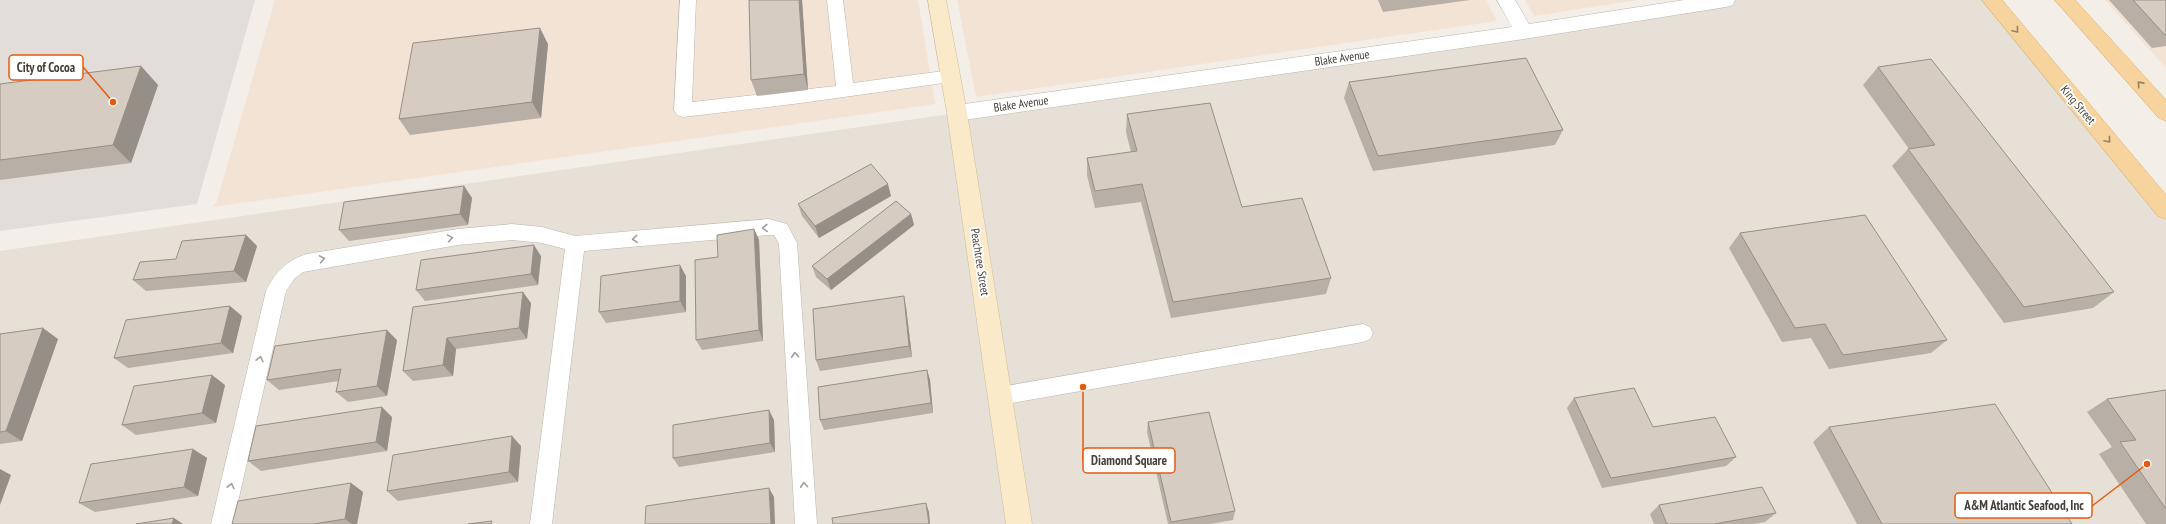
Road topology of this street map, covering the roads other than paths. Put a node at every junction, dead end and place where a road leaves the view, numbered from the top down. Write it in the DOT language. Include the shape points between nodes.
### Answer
graph roads {
  1 [pos="688,0"];
  2 [pos="835,0"];
  3 [pos="937,0"];
  4 [pos="1506,0"];
  5 [pos="1726,0"];
  6 [pos="1990,0"];
  7 [pos="2064,0"];
  8 [pos="1524,32"];
  9 [pos="951,76"];
  10 [pos="845,90"];
  11 [pos="2166,112"];
  12 [pos="957,113"];
  13 [pos="2166,210"];
  14 [pos="575,244"];
  15 [pos="1363,332"];
  16 [pos="1000,396"];
  17 [pos="222,524"];
  18 [pos="541,524"];
  19 [pos="806,524"];
  20 [pos="1019,524"];
  1 -- 10 [label="lane" via="683,110"];
  2 -- 10 [label="lane"];
  3 -- 9 [label="street, Peachtree Street"];
  4 -- 8 [label="street"];
  5 -- 8 [label="street, Blake Avenue"];
  6 -- 13 [label="main road, King Street, one-way"];
  11 -- 7 [label="main road, one-way"];
  8 -- 12 [label="street, Blake Avenue"];
  9 -- 10 [label="lane"];
  9 -- 12 [label="street, Peachtree Street"];
  12 -- 16 [label="street, Peachtree Street"];
  17 -- 14 [label="lane, one-way" via="276,292 287,272 307,262 458,237 512,232 542,235"];
  14 -- 18 [label="lane"];
  19 -- 14 [label="lane, one-way" via="788,243 780,229 769,227"];
  15 -- 16 [label="lane"];
  16 -- 20 [label="street, Peachtree Street"];
}
